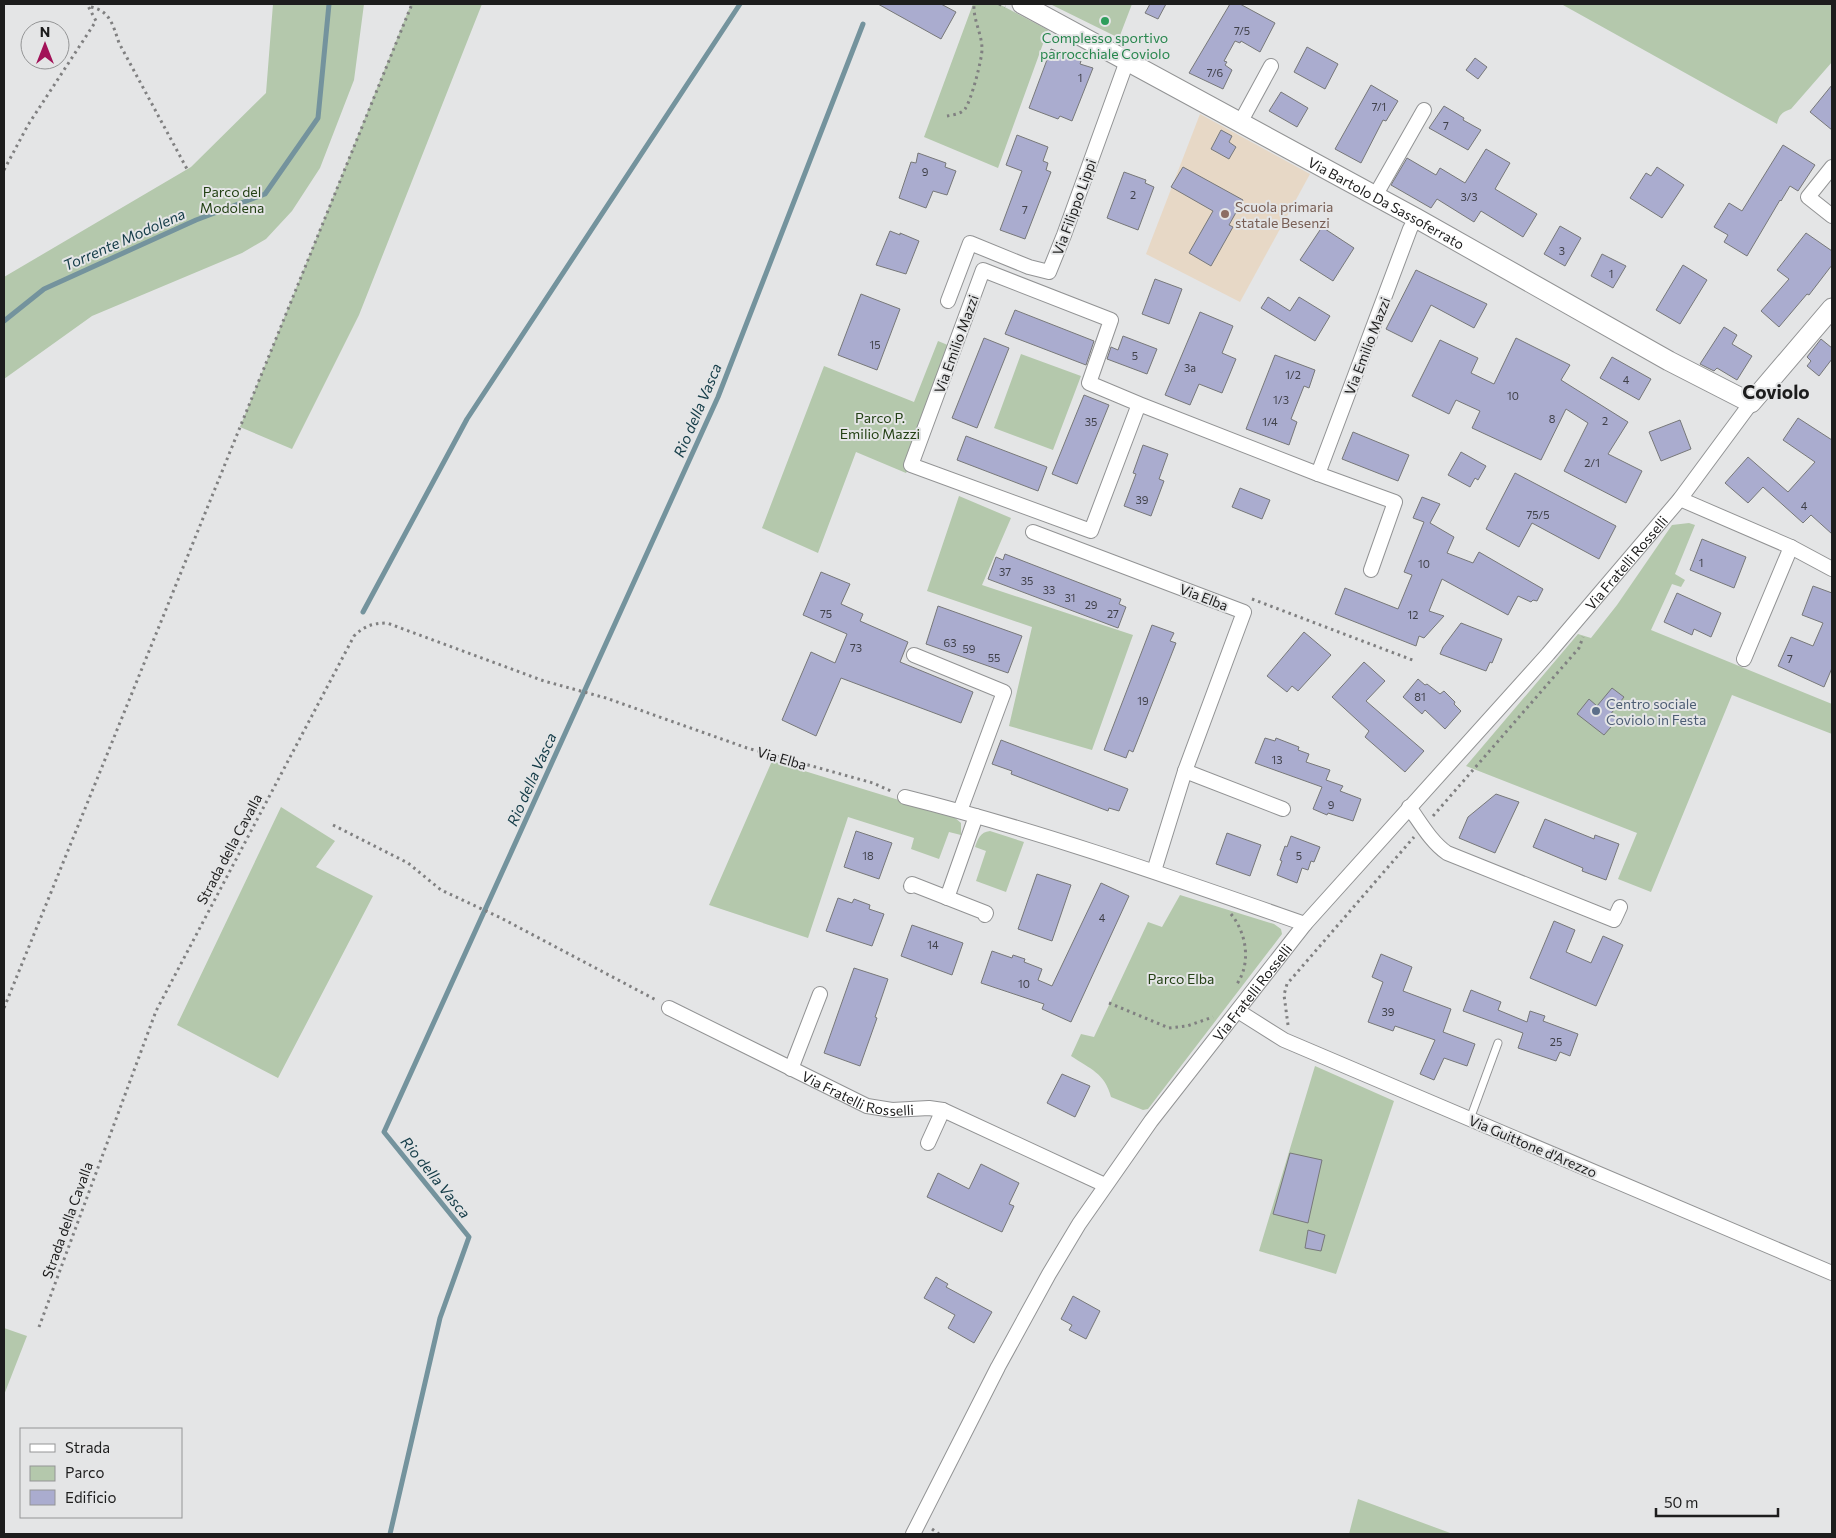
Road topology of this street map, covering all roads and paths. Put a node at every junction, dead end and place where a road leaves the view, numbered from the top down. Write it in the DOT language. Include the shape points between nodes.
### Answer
graph roads {
  1 [pos="412,4"];
  2 [pos="974,4"];
  3 [pos="1022,4"];
  4 [pos="89,5"];
  5 [pos="1127,61"];
  6 [pos="1271,66"];
  7 [pos="1424,110"];
  8 [pos="948,116"];
  9 [pos="1240,123"];
  10 [pos="1832,167"];
  11 [pos="187,169"];
  12 [pos="4,170"];
  13 [pos="1375,196"];
  14 [pos="1832,216"];
  15 [pos="1416,218"];
  16 [pos="948,301"];
  17 [pos="1832,308"];
  18 [pos="1751,403"];
  19 [pos="1139,404"];
  20 [pos="1318,474"];
  21 [pos="1680,499"];
  22 [pos="1034,532"];
  23 [pos="1791,548"];
  24 [pos="1832,569"];
  25 [pos="1371,570"];
  26 [pos="1244,612"];
  27 [pos="1584,633"];
  28 [pos="914,655"];
  29 [pos="1744,659"];
  30 [pos="1415,661"];
  31 [pos="606,698"];
  32 [pos="1185,771"];
  33 [pos="905,797"];
  34 [pos="1409,806"];
  35 [pos="1283,809"];
  36 [pos="960,811"];
  37 [pos="976,816"];
  38 [pos="333,825"];
  39 [pos="1423,826"];
  40 [pos="1154,872"];
  41 [pos="911,886"];
  42 [pos="947,898"];
  43 [pos="1620,907"];
  44 [pos="1227,910"];
  45 [pos="985,915"];
  46 [pos="1305,924"];
  47 [pos="1232,990"];
  48 [pos="820,994"];
  49 [pos="1109,1003"];
  50 [pos="4,1008"];
  51 [pos="669,1008"];
  52 [pos="1218,1010"];
  53 [pos="1238,1011"];
  54 [pos="1212,1017"];
  55 [pos="1208,1024"];
  56 [pos="1284,1040"];
  57 [pos="1498,1043"];
  58 [pos="792,1069"];
  59 [pos="943,1110"];
  60 [pos="1470,1119"];
  61 [pos="928,1143"];
  62 [pos="1105,1185"];
  63 [pos="1832,1273"];
  64 [pos="39,1327"];
  65 [pos="913,1534"];
  1 -- 50 [label="path"];
  2 -- 8 [label="path" via="981,59 965,110"];
  3 -- 5 [label="street, Via Bartolo Da Sassoferrato"];
  4 -- 11 [label="path" via="101,10 113,24 119,43"];
  4 -- 12 [label="path" via="96,21 28,125"];
  5 -- 9 [label="street, Via Bartolo Da Sassoferrato"];
  5 -- 16 [label="street, Via Filippo Lippi" via="1049,272 1029,268 970,243"];
  6 -- 9 [label="street"];
  7 -- 13 [label="street"];
  9 -- 13 [label="street, Via Bartolo Da Sassoferrato"];
  10 -- 14 [label="street" via="1808,197"];
  13 -- 15 [label="street, Via Bartolo Da Sassoferrato"];
  15 -- 18 [label="street, Via Bartolo Da Sassoferrato"];
  15 -- 20 [label="street, Via Emilio Mazzi"];
  17 -- 18 [label="street, Via Fratelli Rosselli"];
  18 -- 21 [label="street, Via Fratelli Rosselli"];
  19 -- 19 [label="street, Via Emilio Mazzi" via="1089,383 1111,320 984,270 911,465 1091,531"];
  19 -- 20 [label="street, Via Emilio Mazzi"];
  20 -- 25 [label="street, Via Emilio Mazzi" via="1395,502"];
  21 -- 23 [label="street"];
  21 -- 34 [label="street, Via Fratelli Rosselli" via="1548,654"];
  22 -- 26 [label="street, Via Elba"];
  23 -- 24 [label="street"];
  23 -- 29 [label="street"];
  26 -- 30 [label="path" via="1250,598"];
  26 -- 32 [label="street, Via Elba"];
  27 -- 39 [label="path" via="1579,648"];
  28 -- 36 [label="street" via="1004,692"];
  31 -- 33 [label="path, Via Elba" via="747,748 873,783"];
  31 -- 64 [label="path, Strada della Cavalla" via="544,681 387,623 368,625 354,636 156,1011"];
  32 -- 35 [label="street"];
  32 -- 40 [label="street, Via Elba"];
  33 -- 36 [label="street"];
  34 -- 39 [label="street"];
  34 -- 46 [label="street, Via Fratelli Rosselli"];
  36 -- 37 [label="street"];
  37 -- 40 [label="street"];
  37 -- 42 [label="street"];
  38 -- 51 [label="path" via="408,863 441,890 501,918"];
  39 -- 43 [label="street" via="1447,853 1614,920"];
  39 -- 56 [label="path" via="1287,984 1284,995 1288,1028"];
  40 -- 46 [label="street"];
  41 -- 42 [label="street"];
  42 -- 45 [label="street"];
  44 -- 47 [label="path" via="1235,919 1245,946 1246,960 1244,974"];
  46 -- 53 [label="street, Via Fratelli Rosselli"];
  48 -- 58 [label="street"];
  49 -- 54 [label="path" via="1169,1028 1187,1026"];
  51 -- 58 [label="street, Via Fratelli Rosselli"];
  52 -- 54 [label="path"];
  53 -- 56 [label="street, Via Guittone d'Arezzo"];
  53 -- 62 [label="street, Via Fratelli Rosselli" via="1184,1077"];
  54 -- 55 [label="path"];
  56 -- 60 [label="street, Via Guittone d'Arezzo"];
  57 -- 60 [label="lane"];
  58 -- 59 [label="street, Via Fratelli Rosselli" via="867,1106 892,1110"];
  59 -- 61 [label="street"];
  59 -- 62 [label="street, Via Fratelli Rosselli"];
  60 -- 63 [label="street, Via Guittone d'Arezzo"];
  62 -- 65 [label="street, Via Fratelli Rosselli" via="1074,1232 1012,1341"];
}
